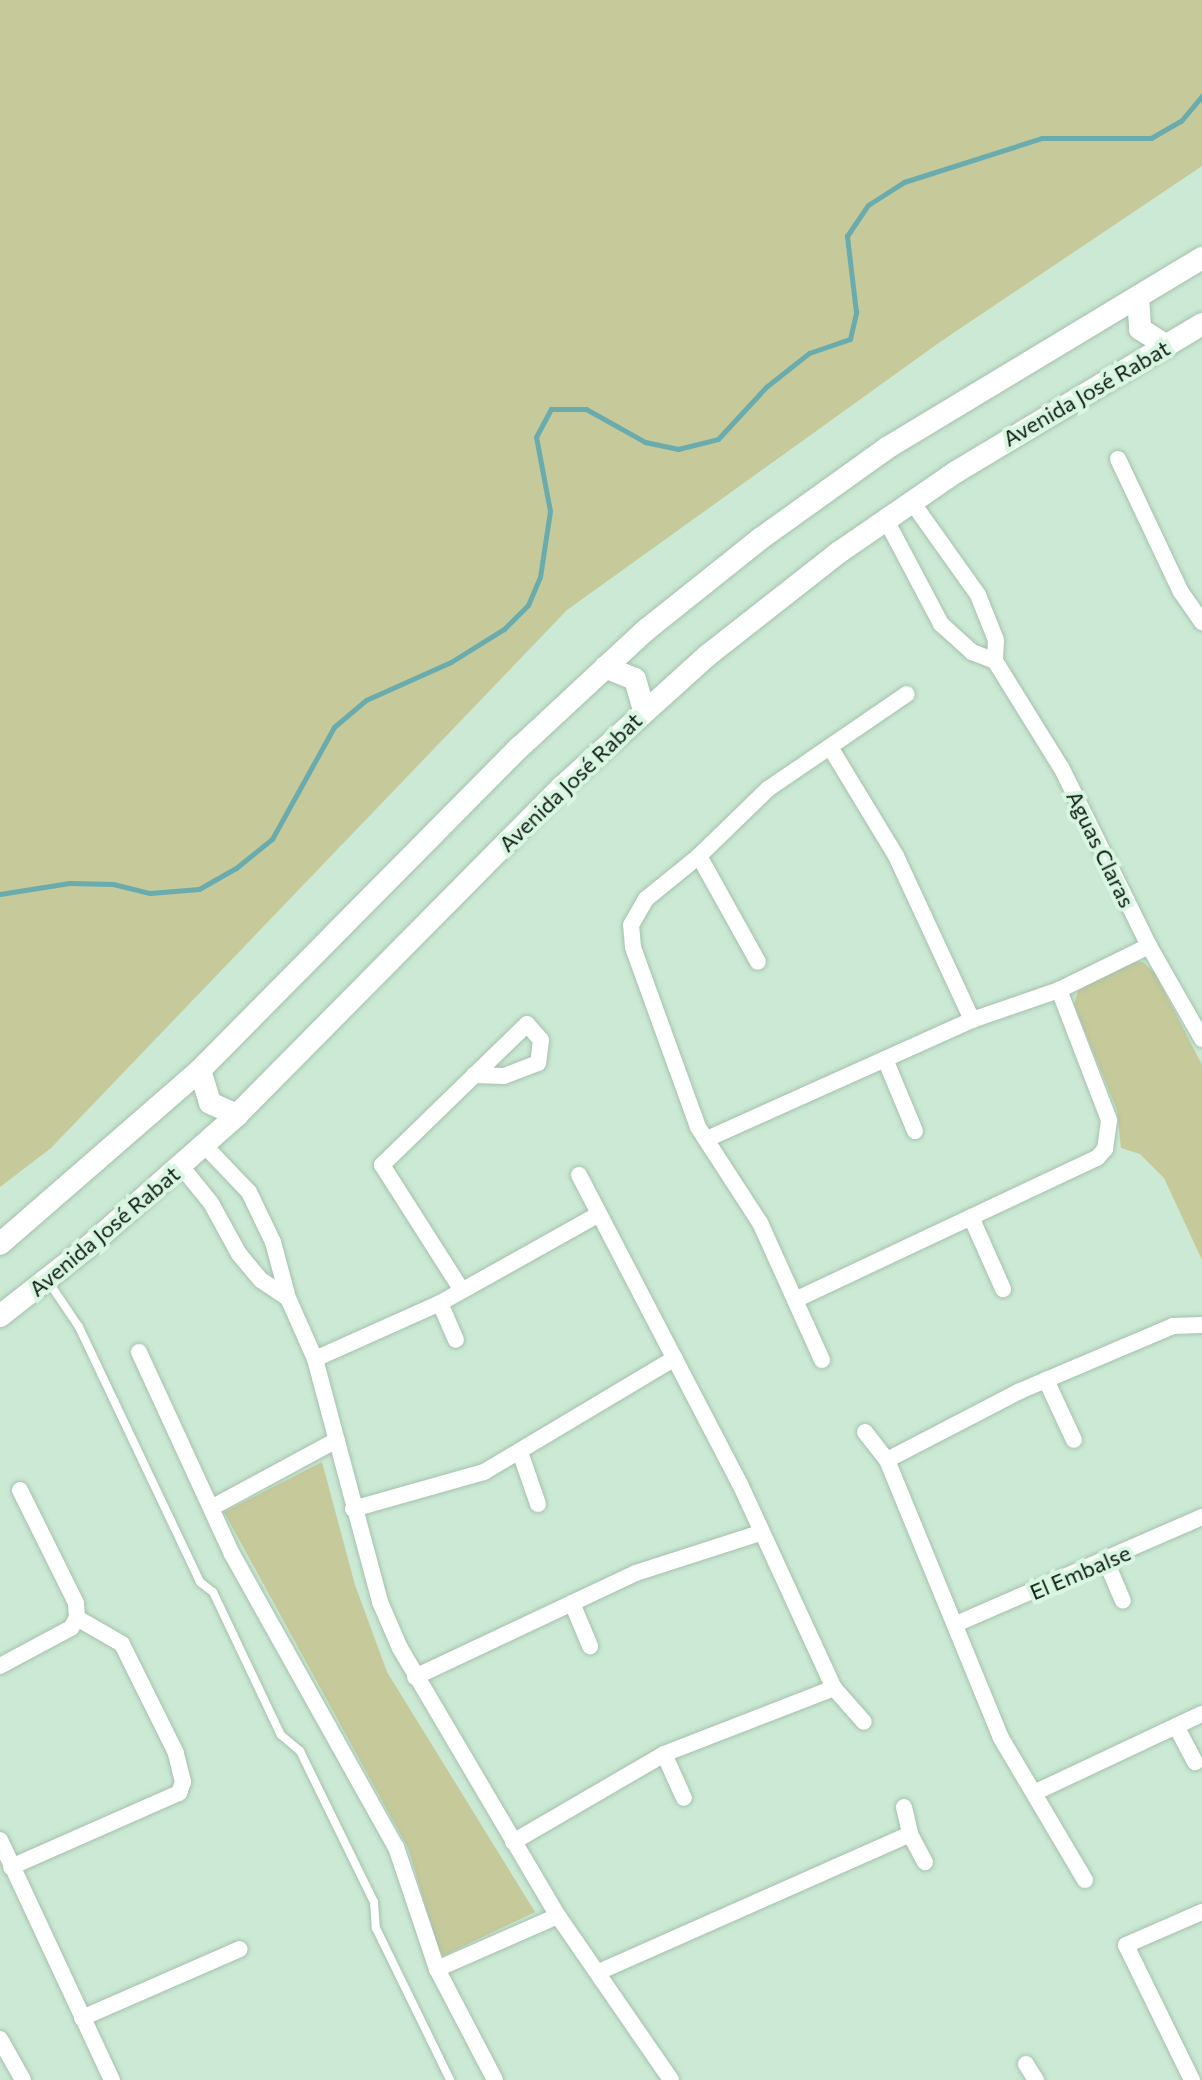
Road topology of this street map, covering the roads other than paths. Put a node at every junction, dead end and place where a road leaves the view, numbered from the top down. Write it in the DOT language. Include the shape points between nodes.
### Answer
graph roads {
  1 [pos="1202,258"];
  2 [pos="1138,297"];
  3 [pos="1202,324"];
  4 [pos="1167,346"];
  5 [pos="1118,459"];
  6 [pos="912,502"];
  7 [pos="886,520"];
  8 [pos="1202,622"];
  9 [pos="995,661"];
  10 [pos="605,667"];
  11 [pos="907,694"];
  12 [pos="644,710"];
  13 [pos="830,747"];
  14 [pos="699,856"];
  15 [pos="1149,946"];
  16 [pos="758,962"];
  17 [pos="1059,990"];
  18 [pos="972,1020"];
  19 [pos="1202,1039"];
  20 [pos="885,1059"];
  21 [pos="200,1070"];
  22 [pos="474,1075"];
  23 [pos="237,1115"];
  24 [pos="915,1131"];
  25 [pos="707,1139"];
  26 [pos="204,1145"];
  27 [pos="181,1166"];
  28 [pos="579,1175"];
  29 [pos="599,1214"];
  30 [pos="971,1217"];
  31 [pos="0,1244"];
  32 [pos="48,1280"];
  33 [pos="461,1289"];
  34 [pos="1003,1289"];
  35 [pos="288,1298"];
  36 [pos="795,1300"];
  37 [pos="440,1303"];
  38 [pos="0,1316"];
  39 [pos="1202,1325"];
  40 [pos="456,1340"];
  41 [pos="139,1352"];
  42 [pos="675,1358"];
  43 [pos="315,1359"];
  44 [pos="822,1360"];
  45 [pos="1046,1380"];
  46 [pos="865,1432"];
  47 [pos="337,1440"];
  48 [pos="1074,1440"];
  49 [pos="520,1452"];
  50 [pos="887,1460"];
  51 [pos="20,1490"];
  52 [pos="538,1504"];
  53 [pos="211,1508"];
  54 [pos="353,1509"];
  55 [pos="1202,1517"];
  56 [pos="760,1533"];
  57 [pos="1106,1561"];
  58 [pos="1123,1601"];
  59 [pos="572,1603"];
  60 [pos="77,1618"];
  61 [pos="956,1624"];
  62 [pos="590,1646"];
  63 [pos="0,1666"];
  64 [pos="415,1677"];
  65 [pos="834,1688"];
  66 [pos="1202,1714"];
  67 [pos="864,1722"];
  68 [pos="1176,1726"];
  69 [pos="664,1754"];
  70 [pos="1195,1762"];
  71 [pos="1036,1792"];
  72 [pos="684,1798"];
  73 [pos="904,1807"];
  74 [pos="910,1834"];
  75 [pos="0,1840"];
  76 [pos="513,1842"];
  77 [pos="925,1862"];
  78 [pos="11,1867"];
  79 [pos="1085,1880"];
  80 [pos="1202,1912"];
  81 [pos="558,1916"];
  82 [pos="240,1949"];
  83 [pos="437,1969"];
  84 [pos="601,1971"];
  85 [pos="82,2018"];
  86 [pos="0,2039"];
  87 [pos="1026,2064"];
  88 [pos="23,2080"];
  89 [pos="112,2080"];
  90 [pos="450,2080"];
  91 [pos="495,2080"];
  92 [pos="671,2080"];
  93 [pos="1036,2080"];
  94 [pos="1192,2080"];
  1 -- 2 [label="street"];
  2 -- 4 [label="street" via="1140,329"];
  2 -- 10 [label="street" via="887,448 760,539"];
  3 -- 4 [label="street, Avenida José Rabat"];
  4 -- 6 [label="street, Avenida José Rabat"];
  5 -- 8 [label="street" via="1181,592"];
  6 -- 7 [label="street, Avenida José Rabat"];
  6 -- 9 [label="street, Aguas Claras" via="978,595 996,640"];
  7 -- 9 [label="street, Aguas Claras" via="941,624 972,652"];
  7 -- 12 [label="street, Avenida José Rabat" via="810,574"];
  9 -- 15 [label="street, Aguas Claras" via="1062,769"];
  10 -- 12 [label="street" via="635,679"];
  10 -- 21 [label="street"];
  11 -- 13 [label="street"];
  12 -- 23 [label="street, Avenida José Rabat"];
  13 -- 14 [label="street" via="768,789"];
  13 -- 18 [label="street" via="896,856"];
  14 -- 16 [label="street"];
  14 -- 25 [label="street" via="646,899 630,935 675,1072"];
  15 -- 17 [label="street"];
  15 -- 19 [label="street, Aguas Claras"];
  17 -- 18 [label="street"];
  17 -- 30 [label="street" via="1109,1120 1105,1149 1097,1158"];
  18 -- 20 [label="street"];
  20 -- 24 [label="street"];
  20 -- 25 [label="street"];
  21 -- 23 [label="street" via="200,1085 210,1103"];
  21 -- 31 [label="street"];
  22 -- 33 [label="street" via="382,1165"];
  23 -- 26 [label="street, Avenida José Rabat"];
  25 -- 36 [label="street" via="760,1223"];
  26 -- 27 [label="street, Avenida José Rabat"];
  26 -- 35 [label="street" via="262,1214"];
  27 -- 32 [label="street, Avenida José Rabat"];
  27 -- 35 [label="street" via="211,1203 239,1254 261,1280"];
  28 -- 29 [label="street"];
  29 -- 33 [label="street"];
  29 -- 42 [label="street"];
  30 -- 34 [label="street"];
  30 -- 36 [label="street"];
  32 -- 38 [label="street, Avenida José Rabat"];
  32 -- 90 [label="lane" via="79,1327 200,1582 213,1592 281,1735 300,1751 374,1902 376,1928"];
  33 -- 37 [label="street"];
  35 -- 43 [label="street"];
  36 -- 44 [label="street"];
  37 -- 40 [label="street"];
  37 -- 43 [label="street"];
  39 -- 45 [label="street" via="1173,1326"];
  41 -- 53 [label="street"];
  42 -- 49 [label="street"];
  42 -- 56 [label="street"];
  43 -- 47 [label="street"];
  45 -- 48 [label="street"];
  45 -- 50 [label="street"];
  46 -- 50 [label="street"];
  47 -- 53 [label="street"];
  47 -- 54 [label="street"];
  49 -- 52 [label="street"];
  49 -- 54 [label="street" via="484,1472"];
  50 -- 61 [label="street" via="912,1532"];
  51 -- 60 [label="street" via="76,1603"];
  53 -- 83 [label="street" via="342,1758 396,1847"];
  54 -- 64 [label="street" via="380,1602"];
  55 -- 57 [label="street, El Embalse"];
  56 -- 59 [label="street" via="636,1573"];
  56 -- 65 [label="street"];
  57 -- 58 [label="street"];
  57 -- 61 [label="street, El Embalse"];
  59 -- 62 [label="street"];
  59 -- 64 [label="street"];
  60 -- 63 [label="street" via="71,1628"];
  60 -- 78 [label="street" via="122,1644 176,1753 183,1782 179,1793"];
  61 -- 71 [label="street" via="1001,1738"];
  64 -- 76 [label="street"];
  65 -- 67 [label="street"];
  65 -- 69 [label="street"];
  66 -- 68 [label="street"];
  68 -- 70 [label="street"];
  68 -- 71 [label="street"];
  69 -- 72 [label="street"];
  69 -- 76 [label="street"];
  71 -- 79 [label="street"];
  73 -- 74 [label="street"];
  74 -- 77 [label="street"];
  74 -- 84 [label="street"];
  75 -- 78 [label="street"];
  76 -- 81 [label="street"];
  78 -- 85 [label="street"];
  80 -- 94 [label="street" via="1126,1945"];
  81 -- 83 [label="street"];
  81 -- 84 [label="street"];
  82 -- 85 [label="street"];
  83 -- 91 [label="street"];
  84 -- 92 [label="street"];
  85 -- 89 [label="street"];
  86 -- 88 [label="street"];
  87 -- 93 [label="street"];
}
